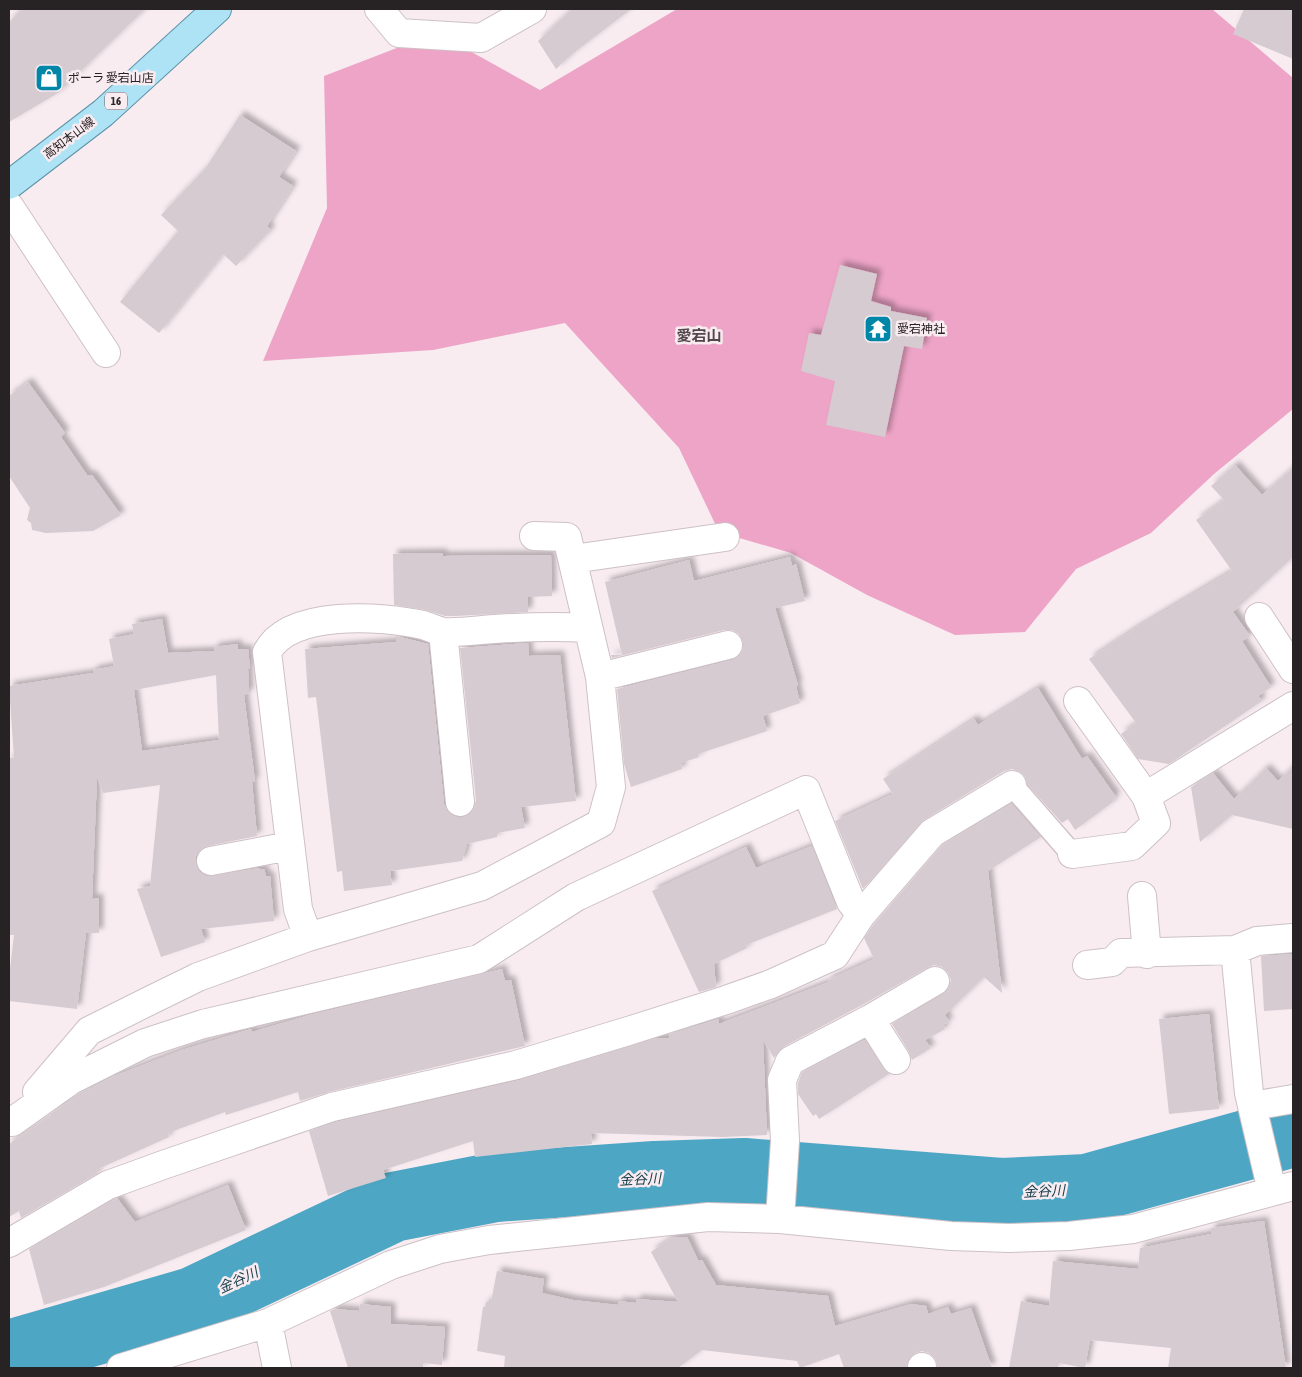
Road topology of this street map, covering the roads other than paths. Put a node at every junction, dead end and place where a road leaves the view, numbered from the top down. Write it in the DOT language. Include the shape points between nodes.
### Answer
graph roads {
  1 [pos="217,9"];
  2 [pos="380,9"];
  3 [pos="532,9"];
  4 [pos="9,185"];
  5 [pos="9,206"];
  6 [pos="106,354"];
  7 [pos="534,536"];
  8 [pos="725,537"];
  9 [pos="573,559"];
  10 [pos="1259,617"];
  11 [pos="588,628"];
  12 [pos="443,632"];
  13 [pos="728,645"];
  14 [pos="1293,670"];
  15 [pos="600,677"];
  16 [pos="1078,701"];
  17 [pos="1293,706"];
  18 [pos="1012,785"];
  19 [pos="1146,796"];
  20 [pos="460,802"];
  21 [pos="290,846"];
  22 [pos="1072,854"];
  23 [pos="211,861"];
  24 [pos="1142,896"];
  25 [pos="861,915"];
  26 [pos="308,937"];
  27 [pos="1293,938"];
  28 [pos="1235,950"];
  29 [pos="1147,954"];
  30 [pos="1087,965"];
  31 [pos="935,981"];
  32 [pos="870,1019"];
  33 [pos="896,1060"];
  34 [pos="1293,1099"];
  35 [pos="1255,1113"];
  36 [pos="11,1124"];
  37 [pos="1278,1183"];
  38 [pos="780,1219"];
  39 [pos="9,1243"];
  40 [pos="268,1324"];
  41 [pos="121,1368"];
  42 [pos="278,1368"];
  1 -- 4 [label="main road, 高知本山線 / 16" via="103,113"];
  2 -- 3 [label="street" via="400,33 481,38"];
  5 -- 6 [label="street"];
  7 -- 9 [label="street" via="567,537"];
  8 -- 9 [label="street"];
  9 -- 11 [label="street"];
  10 -- 14 [label="street"];
  11 -- 12 [label="street" via="548,626"];
  11 -- 15 [label="street"];
  12 -- 20 [label="street"];
  12 -- 21 [label="street" via="423,625 382,619 330,619 288,631 273,640 267,652"];
  13 -- 15 [label="street"];
  15 -- 26 [label="street" via="611,787 601,823 482,886"];
  16 -- 19 [label="street"];
  17 -- 19 [label="street"];
  18 -- 22 [label="lane"];
  18 -- 25 [label="street" via="932,833"];
  19 -- 22 [label="street" via="1156,823 1132,846"];
  21 -- 23 [label="street"];
  21 -- 26 [label="street" via="298,909"];
  24 -- 29 [label="street"];
  25 -- 36 [label="street" via="850,902 806,790 576,897 479,959 202,1024 145,1042 72,1080"];
  25 -- 39 [label="street" via="835,955 771,984 516,1065 332,1107 108,1185"];
  26 -- 36 [label="street" via="198,978 89,1031"];
  27 -- 28 [label="street" via="1257,941"];
  28 -- 29 [label="street"];
  28 -- 35 [label="street" via="1241,1029"];
  29 -- 30 [label="street" via="1121,953 1112,962"];
  31 -- 32 [label="street"];
  32 -- 33 [label="street"];
  32 -- 38 [label="street" via="790,1062 782,1080 785,1141"];
  34 -- 35 [label="street"];
  35 -- 37 [label="street"];
  37 -- 38 [label="street" via="1133,1229 1069,1236 951,1236"];
  38 -- 40 [label="street" via="708,1217 489,1240 440,1249 390,1264"];
  40 -- 41 [label="street"];
  40 -- 42 [label="street"];
}
